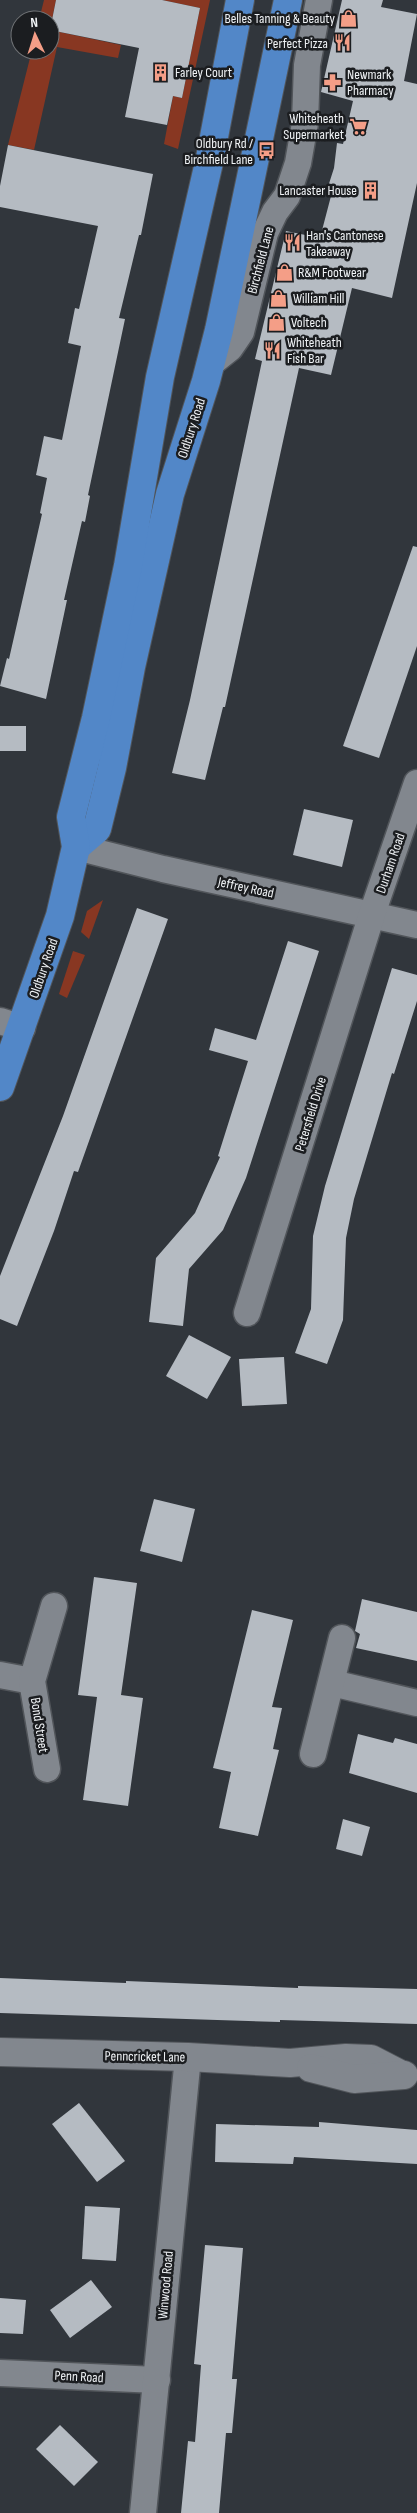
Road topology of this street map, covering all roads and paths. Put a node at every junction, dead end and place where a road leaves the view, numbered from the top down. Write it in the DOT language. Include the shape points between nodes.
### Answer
graph roads {
  1 [pos="240,0"];
  2 [pos="288,0"];
  3 [pos="319,0"];
  4 [pos="210,364"];
  5 [pos="417,783"];
  6 [pos="76,847"];
  7 [pos="372,914"];
  8 [pos="417,925"];
  9 [pos="11,1024"];
  10 [pos="0,1087"];
  11 [pos="247,1313"];
  12 [pos="54,1606"];
  13 [pos="342,1638"];
  14 [pos="0,1675"];
  15 [pos="32,1681"];
  16 [pos="332,1683"];
  17 [pos="417,1703"];
  18 [pos="313,1754"];
  19 [pos="47,1768"];
  20 [pos="0,2052"];
  21 [pos="188,2057"];
  22 [pos="410,2076"];
  23 [pos="0,2373"];
  24 [pos="157,2380"];
  25 [pos="143,2513"];
  1 -- 6 [label="main road, Oldbury Road" via="210,158 160,377 128,566 71,817"];
  2 -- 4 [label="main road, Oldbury Road"];
  3 -- 4 [label="street, Birchfield Lane" via="307,65 305,123 298,163 286,196 265,233 241,332 230,348"];
  4 -- 6 [label="main road, Oldbury Road" via="170,494 97,829"];
  5 -- 7 [label="street, Durham Road"];
  6 -- 7 [label="street, Jeffrey Road"];
  6 -- 9 [label="main road, Oldbury Road" via="60,916"];
  7 -- 8 [label="street, Jeffrey Road"];
  7 -- 11 [label="street, Petersfield Drive"];
  9 -- 10 [label="main road, Oldbury Road"];
  12 -- 15 [label="street, Bond Street"];
  13 -- 16 [label="street"];
  14 -- 15 [label="street, Bond Street"];
  15 -- 19 [label="street, Bond Street"];
  16 -- 17 [label="street"];
  16 -- 18 [label="street"];
  20 -- 21 [label="street, Penncricket Lane"];
  21 -- 22 [label="street, Penncricket Lane" via="290,2063 354,2079"];
  21 -- 24 [label="street, Winwood Road"];
  23 -- 24 [label="street, Penn Road"];
  24 -- 25 [label="street, Winwood Road"];
}
